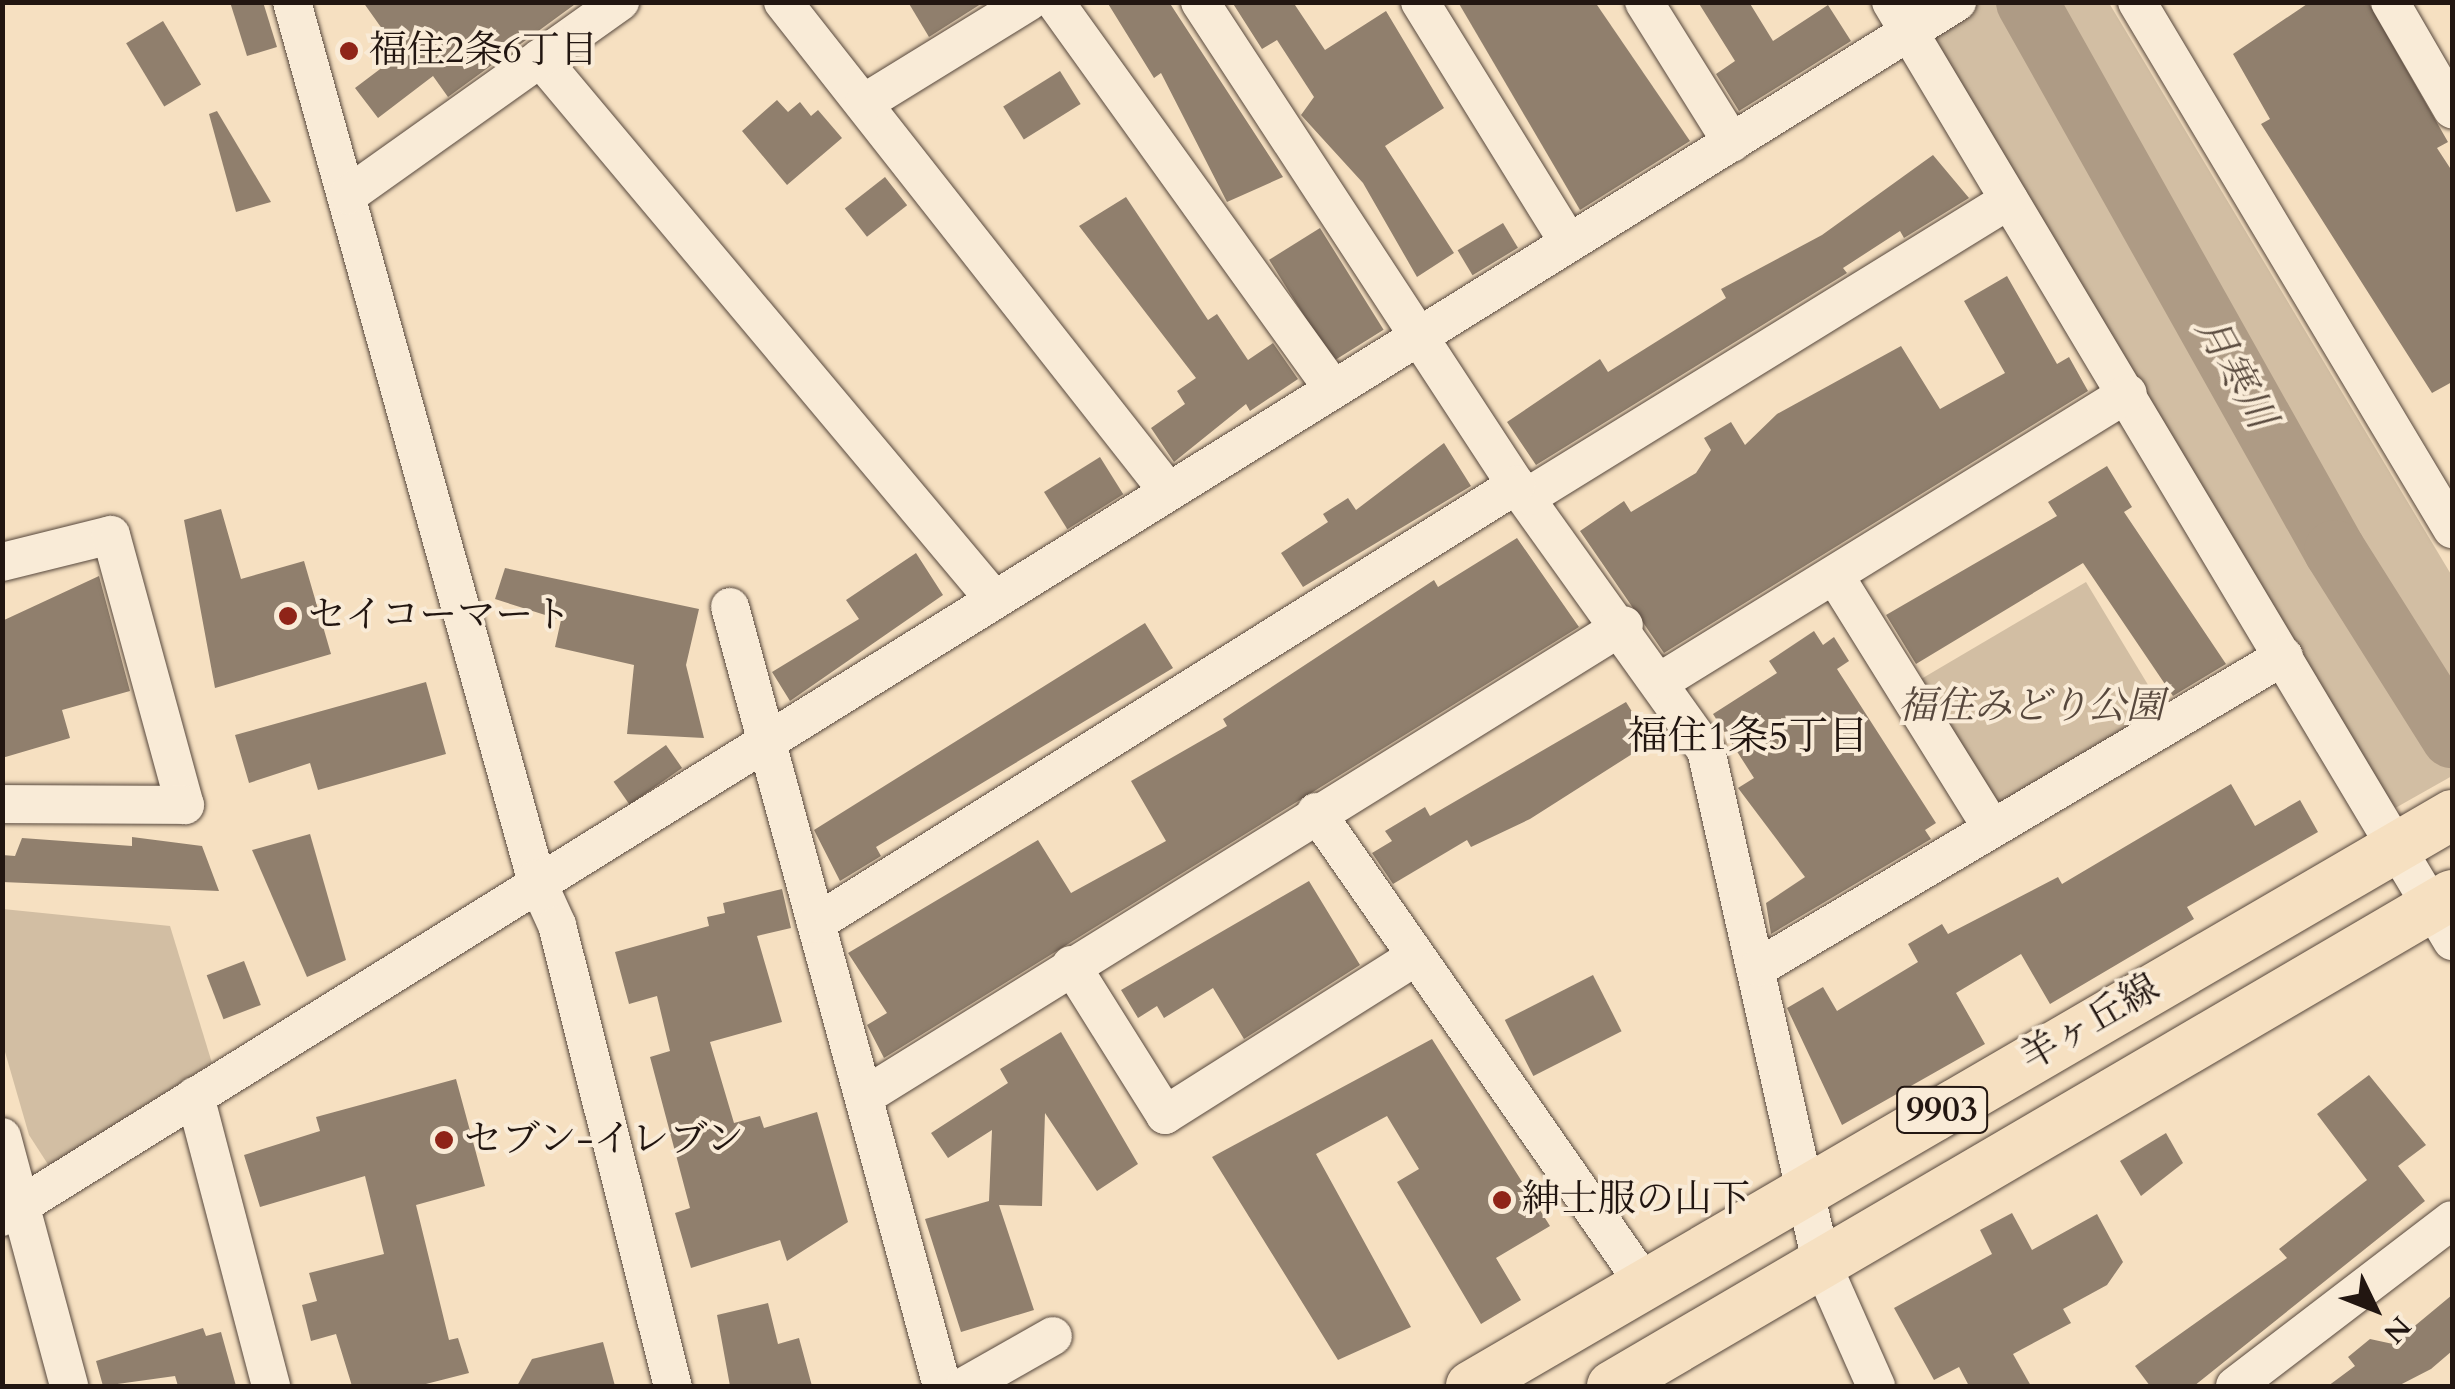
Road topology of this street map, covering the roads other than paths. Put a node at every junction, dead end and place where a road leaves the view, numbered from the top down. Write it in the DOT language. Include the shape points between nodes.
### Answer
graph roads {
  1 [pos="292,2"];
  2 [pos="620,2"];
  3 [pos="783,2"];
  4 [pos="1028,2"];
  5 [pos="1055,2"];
  6 [pos="1200,2"];
  7 [pos="1420,2"];
  8 [pos="1644,2"];
  9 [pos="2390,2"];
  10 [pos="1952,6"];
  11 [pos="2152,8"];
  12 [pos="1900,18"];
  13 [pos="540,58"];
  14 [pos="864,102"];
  15 [pos="2452,109"];
  16 [pos="1732,143"];
  17 [pos="348,195"];
  18 [pos="2009,200"];
  19 [pos="1569,243"];
  20 [pos="1422,333"];
  21 [pos="1332,387"];
  22 [pos="2128,393"];
  23 [pos="1167,490"];
  24 [pos="1522,491"];
  25 [pos="2452,529"];
  26 [pos="2,562"];
  27 [pos="1836,576"];
  28 [pos="993,598"];
  29 [pos="730,607"];
  30 [pos="1624,625"];
  31 [pos="2284,656"];
  32 [pos="1663,680"];
  33 [pos="766,738"];
  34 [pos="2,804"];
  35 [pos="1316,812"];
  36 [pos="1992,828"];
  37 [pos="2420,832"];
  38 [pos="536,879"];
  39 [pos="2446,914"];
  40 [pos="816,923"];
  41 [pos="1415,957"];
  42 [pos="1071,965"];
  43 [pos="1758,966"];
  44 [pos="194,1096"];
  45 [pos="865,1096"];
  46 [pos="2,1137"];
  47 [pos="1806,1189"];
  48 [pos="12,1212"];
  49 [pos="2452,1220"];
  50 [pos="1821,1262"];
  51 [pos="1644,1283"];
  52 [pos="1053,1336"];
  53 [pos="1630,1381"];
  54 [pos="68,1386"];
  55 [pos="271,1386"];
  56 [pos="673,1386"];
  57 [pos="942,1386"];
  58 [pos="965,1386"];
  59 [pos="1470,1386"];
  60 [pos="1876,1386"];
  61 [pos="2235,1386"];
  1 -- 17 [label="street"];
  2 -- 13 [label="street"];
  3 -- 14 [label="street"];
  4 -- 14 [label="street"];
  5 -- 21 [label="street"];
  6 -- 20 [label="street"];
  7 -- 19 [label="street"];
  8 -- 16 [label="street"];
  9 -- 15 [label="street"];
  10 -- 12 [label="street"];
  11 -- 25 [label="street"];
  12 -- 16 [label="street"];
  12 -- 18 [label="street"];
  13 -- 17 [label="street"];
  13 -- 28 [label="street"];
  14 -- 23 [label="street"];
  16 -- 19 [label="street"];
  17 -- 38 [label="street"];
  18 -- 22 [label="street"];
  18 -- 24 [label="street"];
  19 -- 20 [label="street"];
  20 -- 21 [label="street"];
  20 -- 24 [label="street"];
  21 -- 23 [label="street"];
  22 -- 27 [label="street"];
  22 -- 31 [label="street"];
  23 -- 28 [label="street"];
  24 -- 30 [label="street"];
  24 -- 40 [label="street"];
  26 -- 34 [label="street" via="111,535 185,805"];
  27 -- 32 [label="street"];
  27 -- 36 [label="street"];
  28 -- 33 [label="street"];
  29 -- 33 [label="street"];
  30 -- 32 [label="street"];
  30 -- 35 [label="street"];
  31 -- 36 [label="street"];
  31 -- 37 [label="street"];
  32 -- 43 [label="street" via="1706,750"];
  33 -- 38 [label="street"];
  33 -- 40 [label="street"];
  35 -- 41 [label="street"];
  35 -- 42 [label="street"];
  36 -- 43 [label="street"];
  37 -- 39 [label="street"];
  37 -- 47 [label="main road, 羊ヶ丘線 / 9903"];
  38 -- 44 [label="street"];
  38 -- 56 [label="street" via="557,925"];
  39 -- 50 [label="main road, 羊ヶ丘線 / 9903"];
  40 -- 45 [label="street"];
  41 -- 42 [label="street" via="1165,1114"];
  41 -- 51 [label="street"];
  42 -- 45 [label="street"];
  43 -- 47 [label="street"];
  44 -- 48 [label="street"];
  44 -- 55 [label="street"];
  45 -- 57 [label="street"];
  46 -- 48 [label="street"];
  47 -- 50 [label="street"];
  47 -- 51 [label="main road, 羊ヶ丘線 / 9903"];
  48 -- 54 [label="street"];
  49 -- 61 [label="street"];
  50 -- 53 [label="main road, 羊ヶ丘線 / 9903"];
  50 -- 60 [label="street"];
  51 -- 59 [label="main road, 羊ヶ丘線 / 9903"];
  52 -- 58 [label="street"];
}
